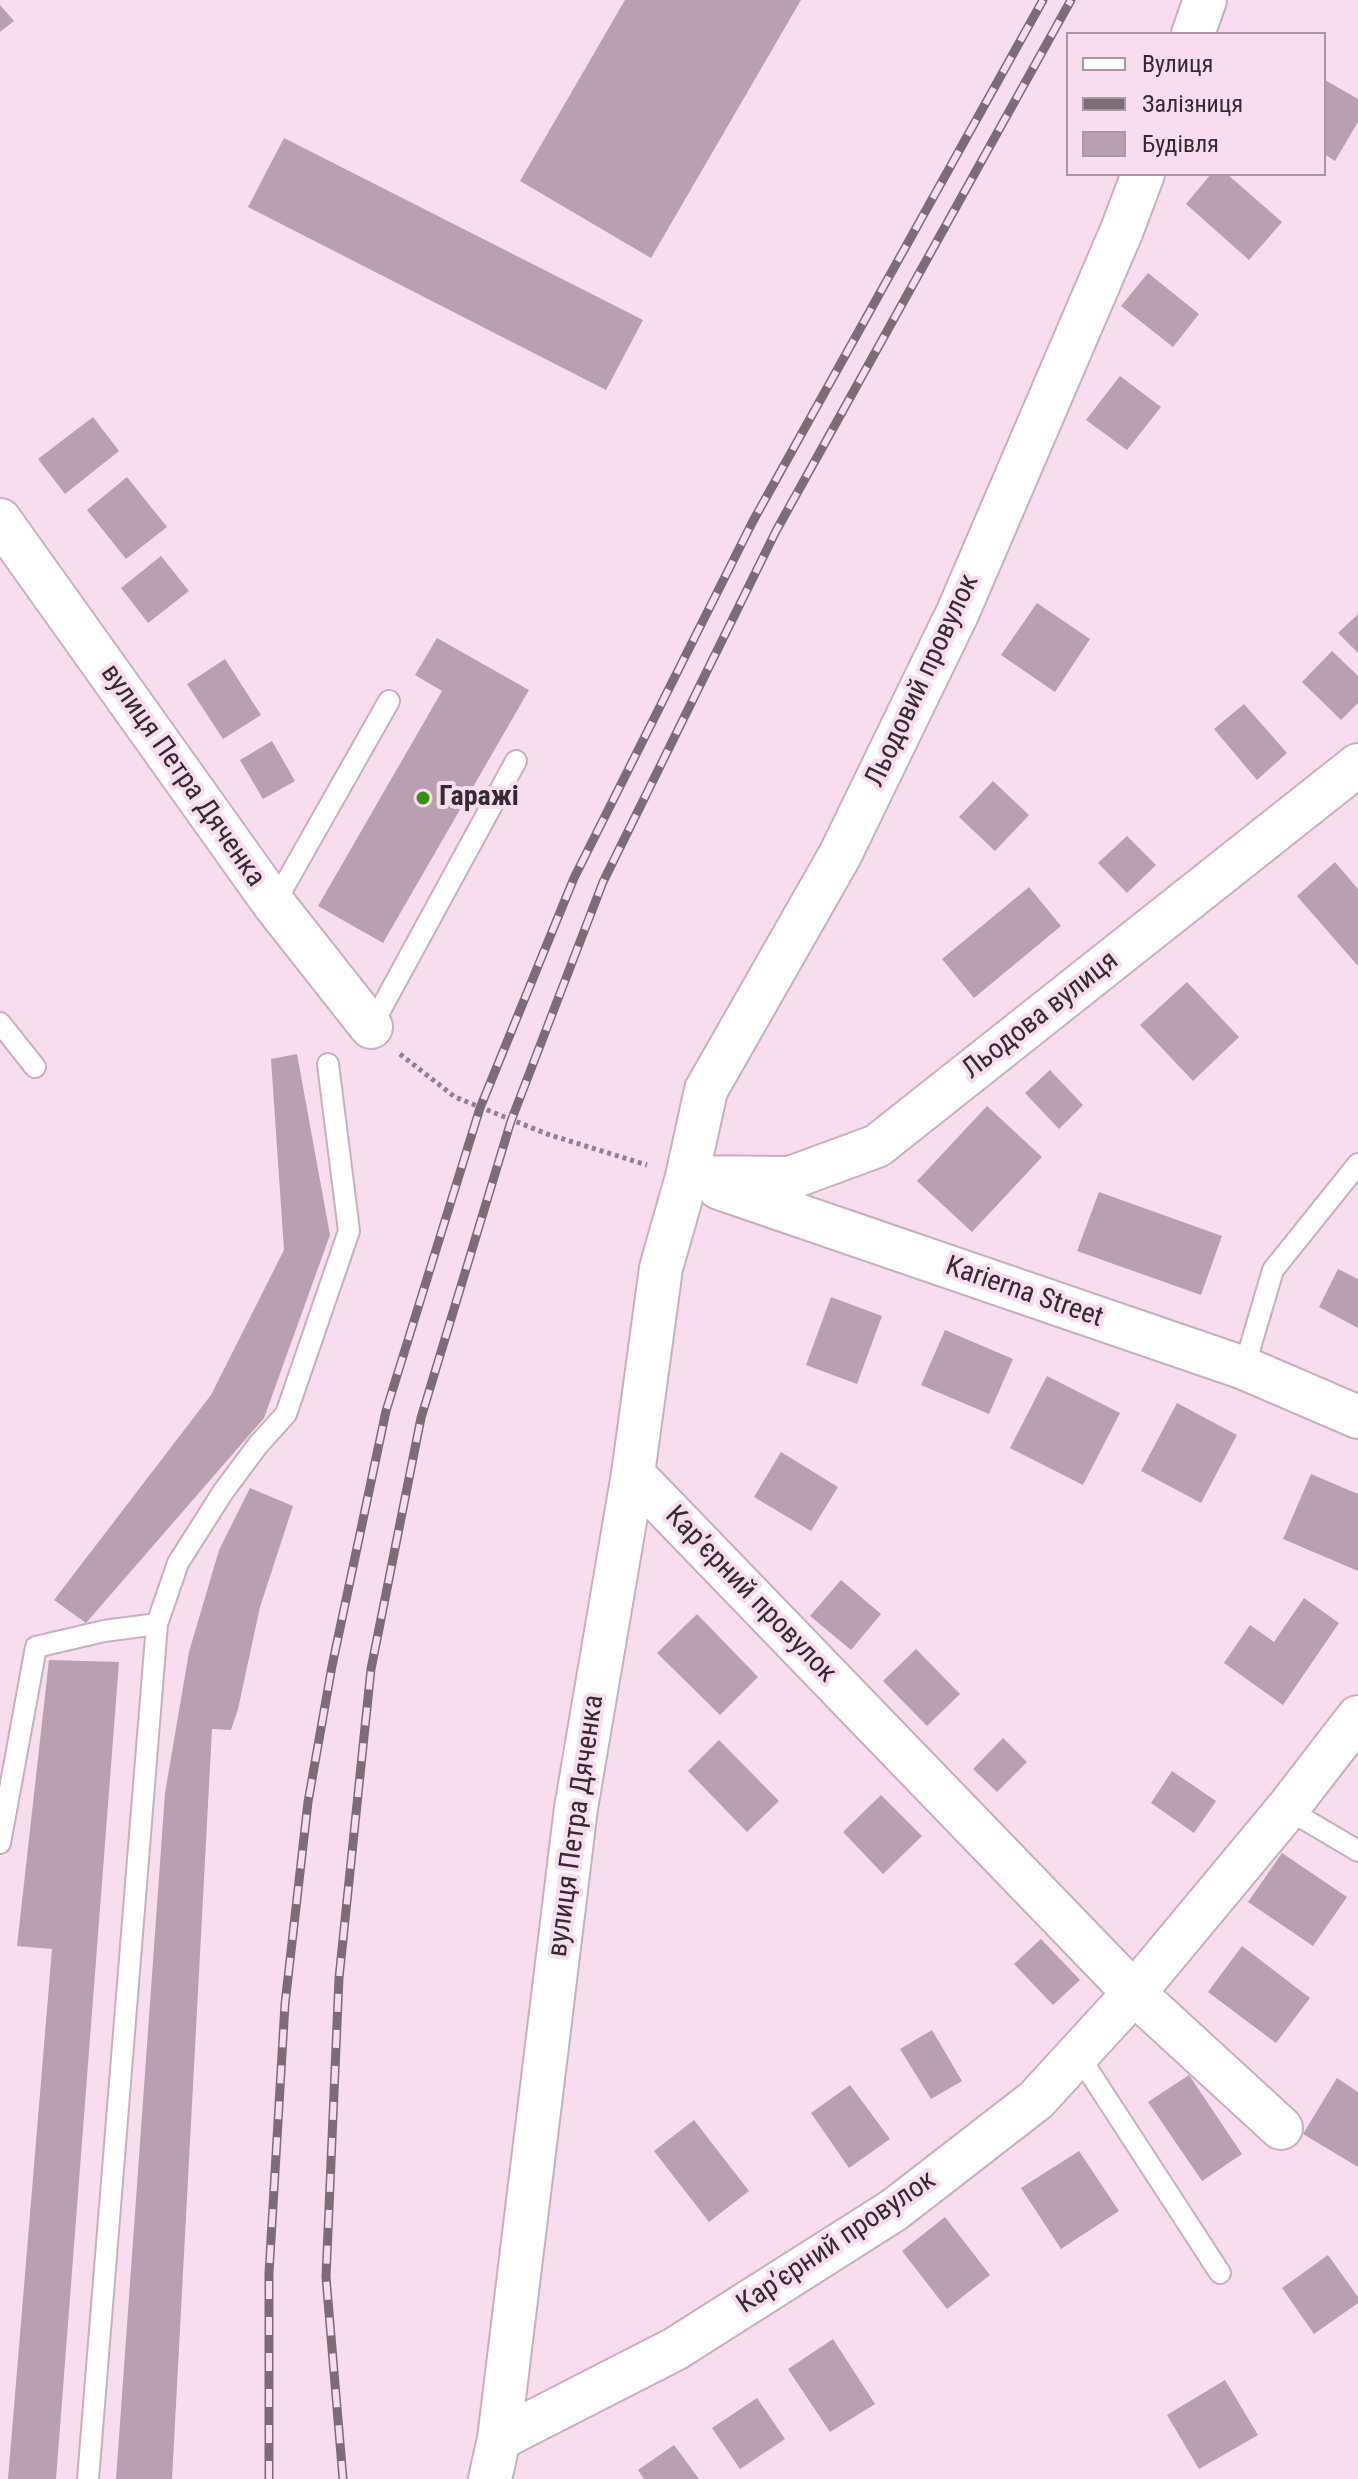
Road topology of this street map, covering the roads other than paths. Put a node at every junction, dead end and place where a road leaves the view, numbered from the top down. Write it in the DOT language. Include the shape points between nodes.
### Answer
graph roads {
  1 [pos="1205,0"];
  2 [pos="1194,32"];
  3 [pos="1142,176"];
  4 [pos="0,520"];
  5 [pos="389,701"];
  6 [pos="516,761"];
  7 [pos="1358,765"];
  8 [pos="274,904"];
  9 [pos="0,1023"];
  10 [pos="371,1027"];
  11 [pos="328,1064"];
  12 [pos="35,1067"];
  13 [pos="1358,1164"];
  14 [pos="687,1177"];
  15 [pos="1244,1368"];
  16 [pos="1358,1417"];
  17 [pos="633,1474"];
  18 [pos="157,1624"];
  19 [pos="1358,1717"];
  20 [pos="1287,1809"];
  21 [pos="0,1843"];
  22 [pos="1358,1851"];
  23 [pos="1134,1993"];
  24 [pos="1079,2056"];
  25 [pos="1281,2128"];
  26 [pos="1220,2273"];
  27 [pos="494,2459"];
  28 [pos="88,2479"];
  1 -- 2 [label="street"];
  3 -- 14 [label="street, Льодовий провулок" via="951,627 840,855 706,1090"];
  4 -- 8 [label="street, вулиця Петра Дяченка"];
  5 -- 8 [label="lane"];
  6 -- 10 [label="lane"];
  7 -- 14 [label="street, Льодова вулиця" via="877,1146 790,1178"];
  8 -- 10 [label="street, вулиця Петра Дяченка"];
  9 -- 12 [label="lane"];
  11 -- 18 [label="lane" via="349,1231 286,1414 223,1492 178,1563"];
  13 -- 15 [label="lane" via="1273,1270"];
  14 -- 15 [label="street, Karierna Street"];
  14 -- 17 [label="street, вулиця Петра Дяченка" via="661,1268"];
  15 -- 16 [label="street, Karierna Street"];
  17 -- 23 [label="street, Карʼєрний провулок"];
  17 -- 27 [label="street, вулиця Петра Дяченка" via="576,1808"];
  18 -- 21 [label="lane" via="36,1647"];
  18 -- 28 [label="lane"];
  19 -- 20 [label="street, Карʼєрний провулок"];
  20 -- 22 [label="lane"];
  20 -- 23 [label="street, Карʼєрний провулок"];
  23 -- 24 [label="street, Карʼєрний провулок"];
  23 -- 25 [label="street, Карʼєрний провулок"];
  24 -- 26 [label="lane"];
  24 -- 27 [label="street, Карʼєрний провулок" via="1036,2100 894,2210"];
}
